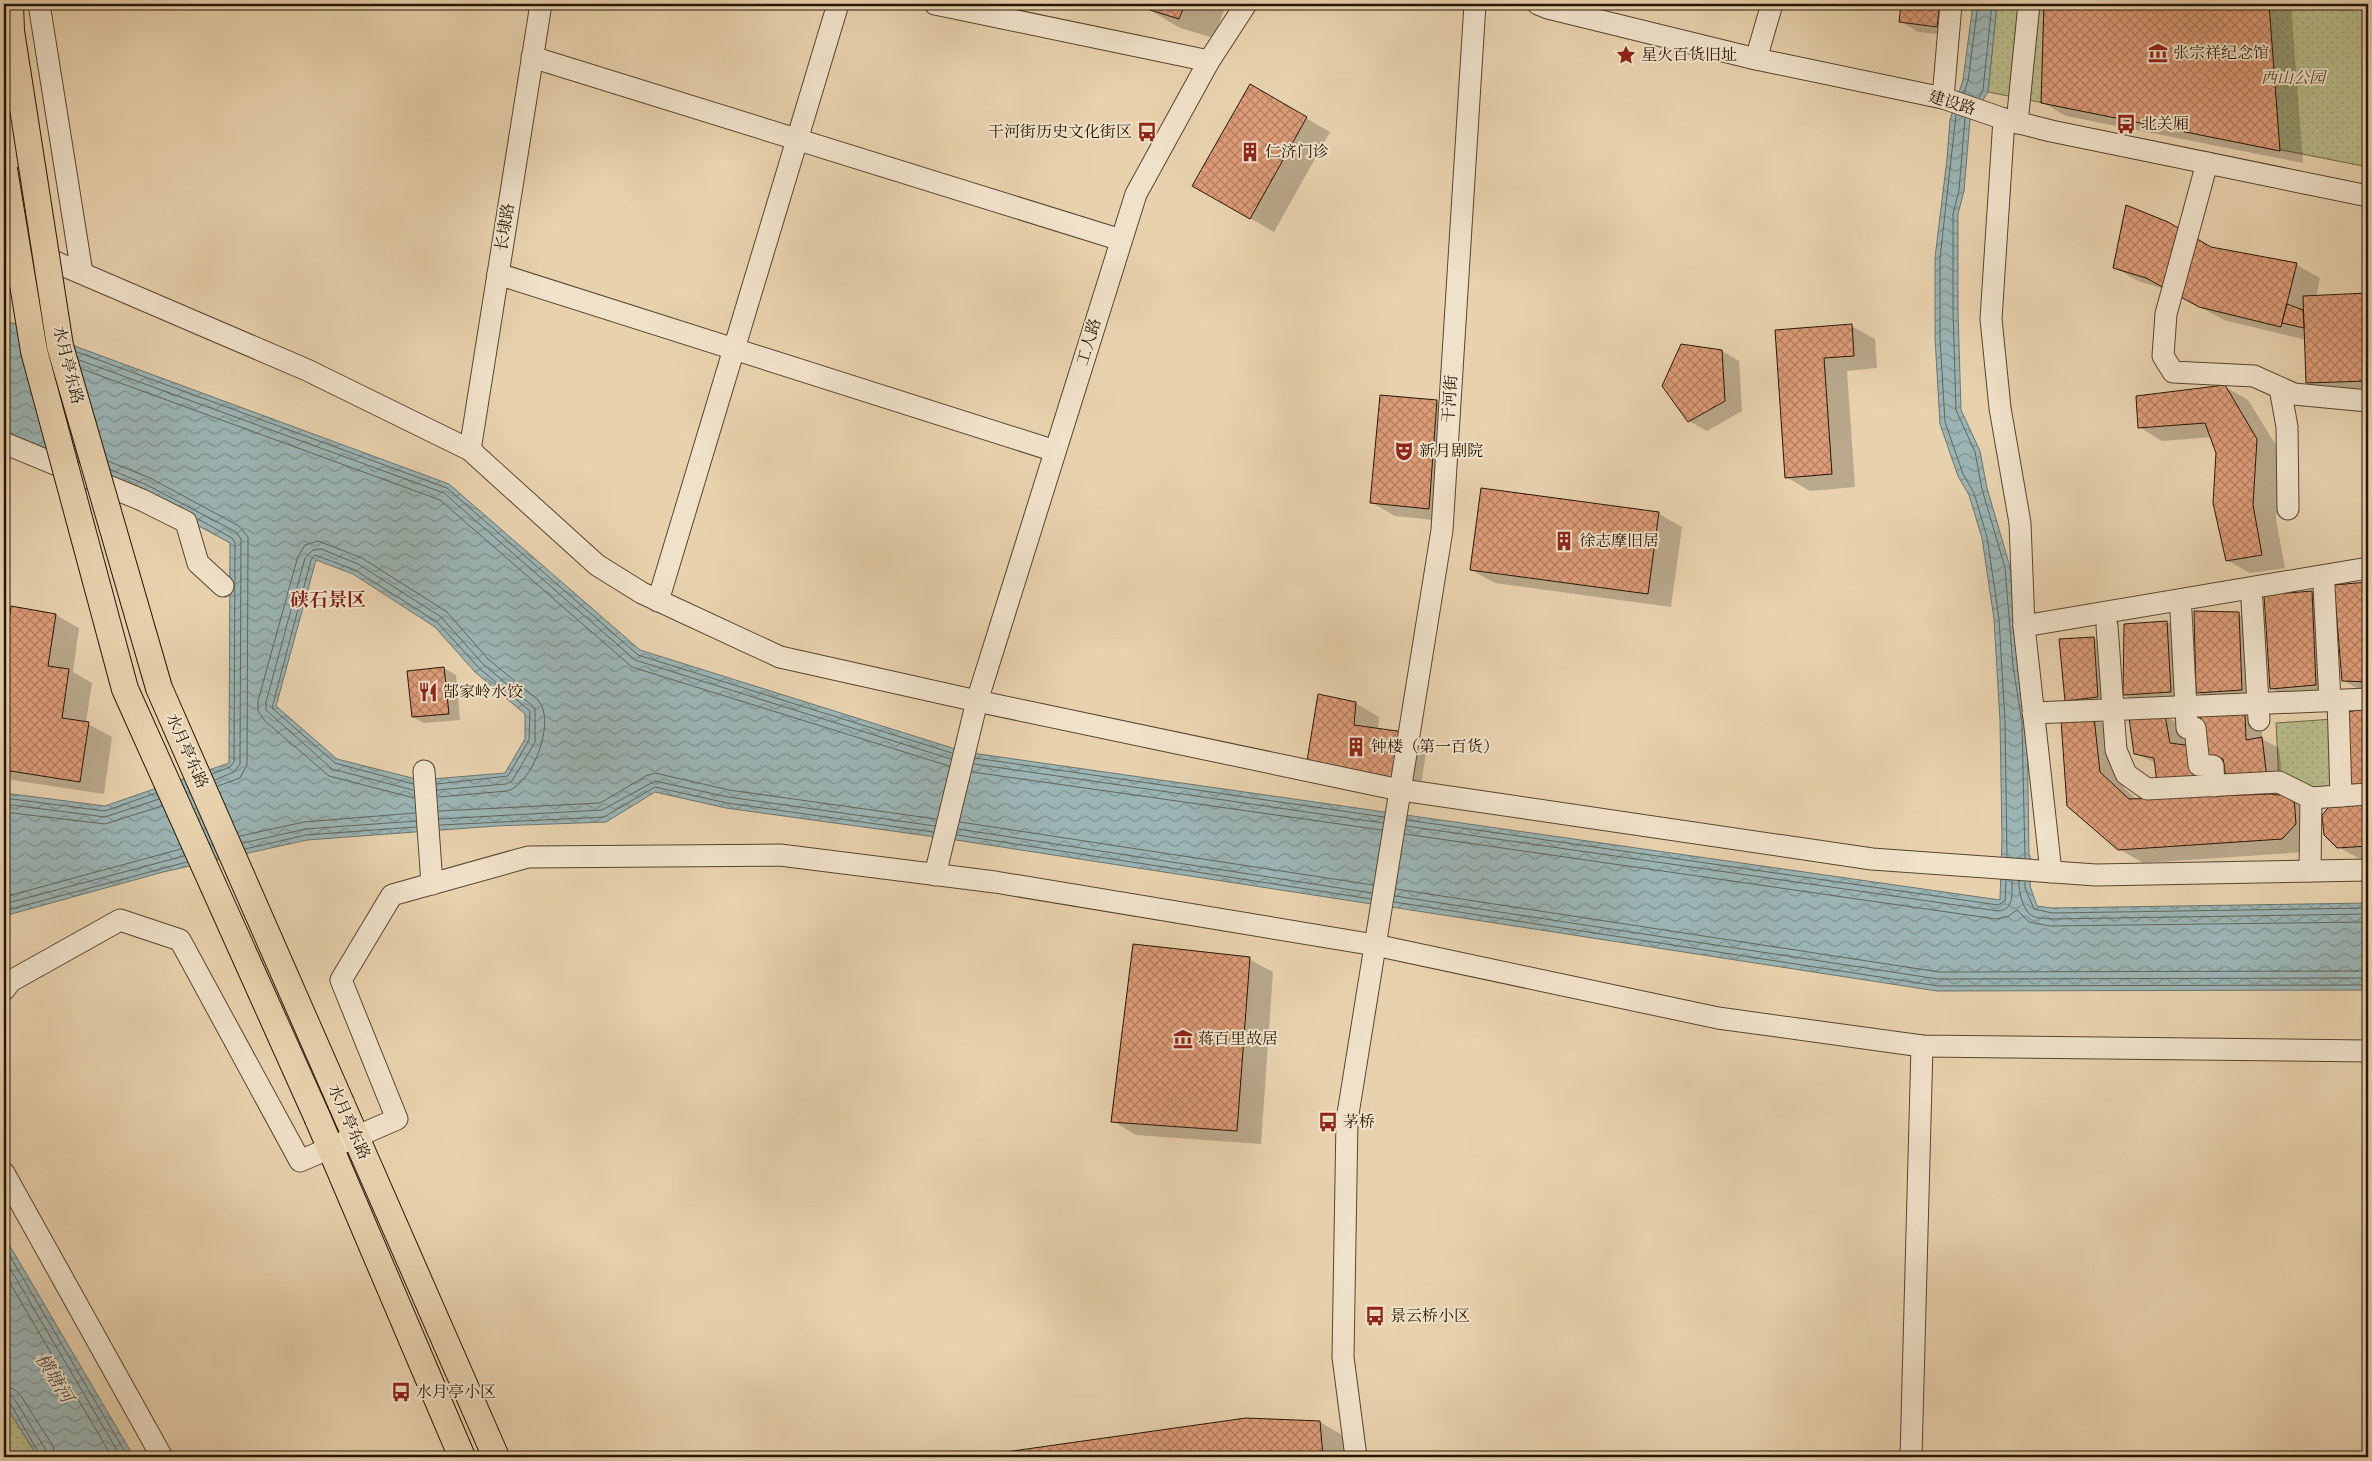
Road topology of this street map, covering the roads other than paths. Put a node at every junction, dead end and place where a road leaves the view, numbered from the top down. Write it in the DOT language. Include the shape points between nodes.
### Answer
graph roads {
  1 [pos="10,4"];
  2 [pos="39,4"];
  3 [pos="540,4"];
  4 [pos="838,4"];
  5 [pos="935,4"];
  6 [pos="1246,4"];
  7 [pos="1475,4"];
  8 [pos="1538,4"];
  9 [pos="1772,4"];
  10 [pos="1951,4"];
  11 [pos="2029,4"];
  12 [pos="532,57"];
  13 [pos="1756,59"];
  14 [pos="1209,61"];
  15 [pos="1944,98"];
  16 [pos="2011,121"];
  17 [pos="797,139"];
  18 [pos="2207,163"];
  19 [pos="4,169"];
  20 [pos="2368,196"];
  21 [pos="4,240"];
  22 [pos="1121,240"];
  23 [pos="82,273"];
  24 [pos="498,274"];
  25 [pos="734,349"];
  26 [pos="2280,388"];
  27 [pos="2368,400"];
  28 [pos="4,442"];
  29 [pos="470,450"];
  30 [pos="1055,451"];
  31 [pos="2288,509"];
  32 [pos="2368,568"];
  33 [pos="223,586"];
  34 [pos="2324,586"];
  35 [pos="658,601"];
  36 [pos="2252,601"];
  37 [pos="2181,612"];
  38 [pos="2024,626"];
  39 [pos="2107,626"];
  40 [pos="2368,699"];
  41 [pos="2334,700"];
  42 [pos="2187,706"];
  43 [pos="976,708"];
  44 [pos="2112,710"];
  45 [pos="2258,712"];
  46 [pos="2033,713"];
  47 [pos="424,771"];
  48 [pos="2214,786"];
  49 [pos="1400,790"];
  50 [pos="2368,794"];
  51 [pos="2342,796"];
  52 [pos="2311,798"];
  53 [pos="937,865"];
  54 [pos="2368,870"];
  55 [pos="2310,871"];
  56 [pos="2052,872"];
  57 [pos="432,884"];
  58 [pos="1376,938"];
  59 [pos="4,990"];
  60 [pos="1922,1046"];
  61 [pos="2368,1051"];
  62 [pos="356,1137"];
  63 [pos="330,1149"];
  64 [pos="4,1172"];
  65 [pos="162,1457"];
  66 [pos="462,1457"];
  67 [pos="496,1457"];
  68 [pos="1356,1457"];
  69 [pos="1911,1457"];
  1 -- 62 [label="main road, 水月亭东路, bridge" via="11,31 60,346 159,688"];
  2 -- 23 [label="street"];
  3 -- 12 [label="street, 长埭路"];
  4 -- 17 [label="street"];
  5 -- 14 [label="street"];
  6 -- 14 [label="street, 工人路"];
  7 -- 49 [label="street, 干河街" via="1442,530"];
  8 -- 13 [label="street, 建设路"];
  9 -- 13 [label="street"];
  10 -- 15 [label="street"];
  11 -- 16 [label="street"];
  12 -- 17 [label="street"];
  12 -- 24 [label="street, 长埭路"];
  13 -- 15 [label="street, 建设路"];
  14 -- 22 [label="street, 工人路" via="1136,194"];
  15 -- 16 [label="street, 建设路"];
  16 -- 18 [label="street, 建设路"];
  16 -- 38 [label="street" via="1991,319 2000,408 2020,523"];
  17 -- 22 [label="street"];
  17 -- 25 [label="street"];
  18 -- 20 [label="street, 建设路"];
  18 -- 26 [label="street" via="2166,314 2163,356 2172,372 2254,376"];
  19 -- 63 [label="main road, 水月亭东路, bridge" via="34,351 125,689"];
  21 -- 23 [label="street"];
  22 -- 30 [label="street, 工人路"];
  23 -- 29 [label="street" via="307,370"];
  24 -- 25 [label="street"];
  24 -- 29 [label="street, 长埭路"];
  25 -- 30 [label="street"];
  25 -- 35 [label="street"];
  26 -- 27 [label="street" via="2294,394"];
  26 -- 31 [label="street" via="2287,427"];
  28 -- 33 [label="street" via="186,522 198,563"];
  29 -- 35 [label="street" via="597,565"];
  30 -- 43 [label="street, 工人路"];
  32 -- 38 [label="street"];
  34 -- 41 [label="street"];
  35 -- 43 [label="street" via="780,657"];
  36 -- 45 [label="street"];
  37 -- 42 [label="street"];
  38 -- 46 [label="street"];
  39 -- 44 [label="street"];
  40 -- 41 [label="street"];
  41 -- 45 [label="street"];
  41 -- 51 [label="street"];
  42 -- 44 [label="street"];
  42 -- 45 [label="street"];
  42 -- 48 [label="street" via="2187,728 2195,728 2199,765 2213,766"];
  43 -- 49 [label="street"];
  43 -- 53 [label="street, 工人路"];
  44 -- 46 [label="street"];
  44 -- 48 [label="street" via="2116,750 2126,774 2147,789"];
  46 -- 56 [label="street"];
  47 -- 57 [label="street"];
  48 -- 52 [label="street" via="2279,782"];
  49 -- 56 [label="street" via="1872,859"];
  49 -- 58 [label="street, 干河街"];
  50 -- 51 [label="street"];
  51 -- 52 [label="street"];
  52 -- 55 [label="street"];
  53 -- 57 [label="street" via="780,855 528,857"];
  53 -- 58 [label="street" via="995,882"];
  54 -- 55 [label="street"];
  55 -- 56 [label="street" via="2096,875"];
  57 -- 62 [label="street" via="392,895 341,980 397,1119"];
  58 -- 60 [label="street" via="1718,1018"];
  58 -- 68 [label="street, 干河街" via="1347,1120 1343,1357"];
  59 -- 63 [label="street" via="10,981 120,920 180,940 300,1162"];
  60 -- 61 [label="street"];
  60 -- 69 [label="street"];
  62 -- 63 [label="street"];
  62 -- 67 [label="main road, 水月亭东路"];
  63 -- 66 [label="main road, 水月亭东路"];
  64 -- 65 [label="street"];
}
